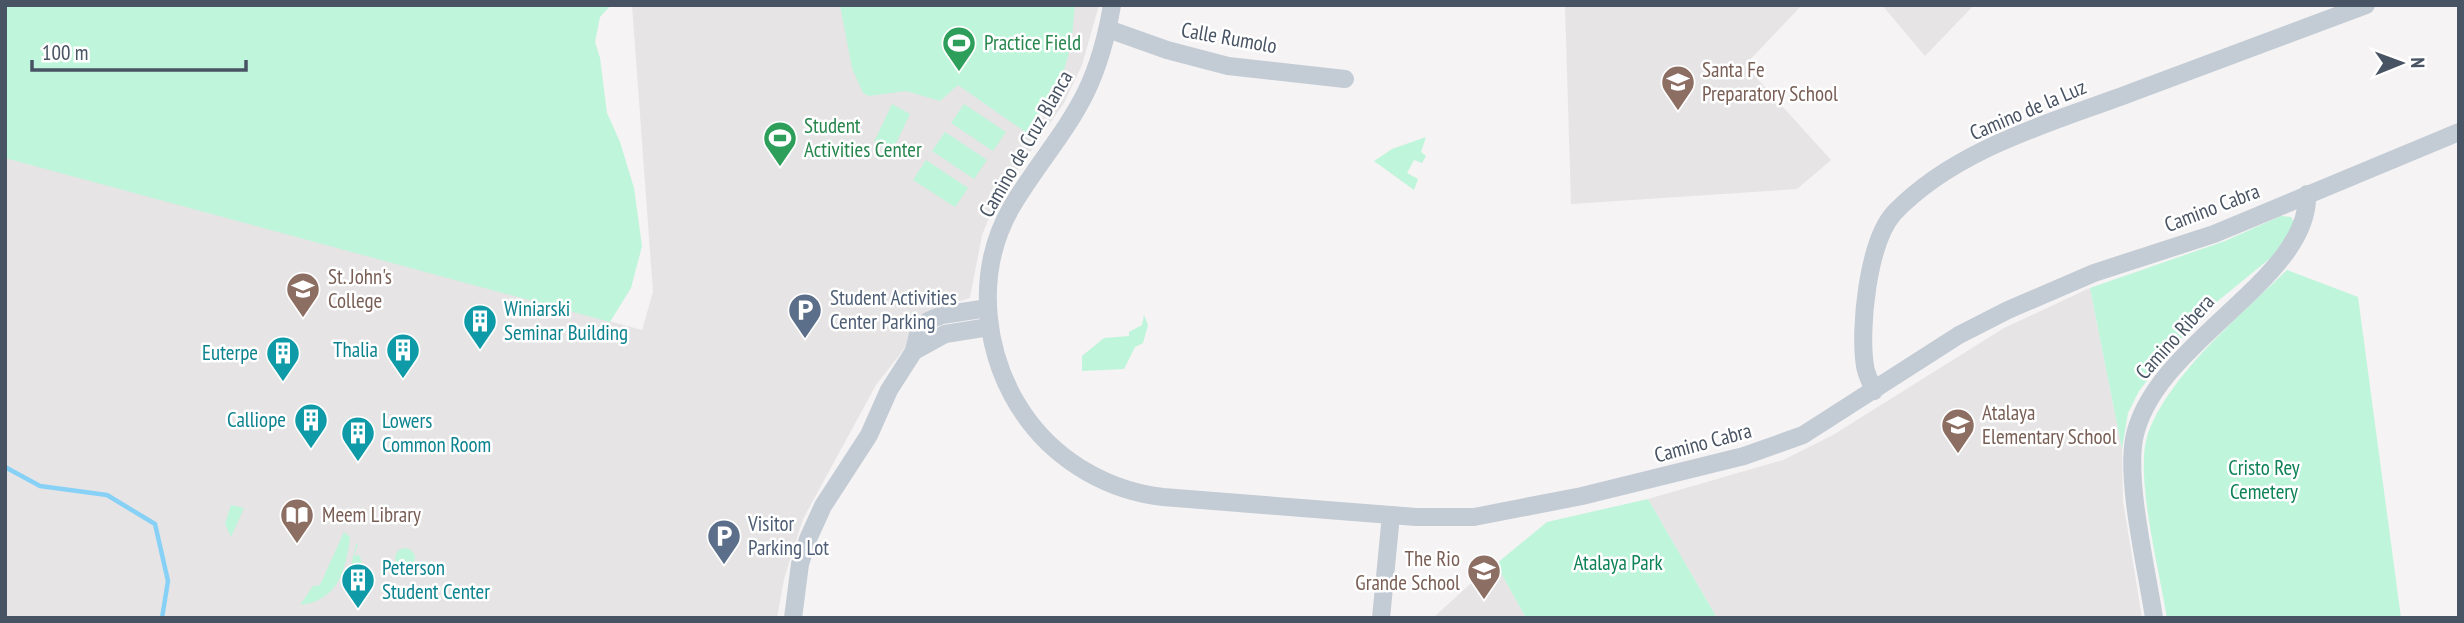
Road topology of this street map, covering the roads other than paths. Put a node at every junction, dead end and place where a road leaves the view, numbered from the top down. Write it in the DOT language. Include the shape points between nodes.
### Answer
graph roads {
  1 [pos="1112,5"];
  2 [pos="2366,5"];
  3 [pos="1108,29"];
  4 [pos="1345,79"];
  5 [pos="2459,132"];
  6 [pos="2307,194"];
  7 [pos="988,317"];
  8 [pos="1874,390"];
  9 [pos="1391,515"];
  10 [pos="793,618"];
  11 [pos="1381,618"];
  12 [pos="2154,618"];
  1 -- 3 [label="street, Camino de Cruz Blanca"];
  2 -- 8 [label="street, Camino de la Luz" via="2014,137 1931,181 1893,215 1876,244 1864,354"];
  3 -- 4 [label="street, Calle Rumolo" via="1228,66"];
  3 -- 7 [label="street, Camino de Cruz Blanca" via="1086,92 1003,223 991,262"];
  5 -- 6 [label="street, Camino Cabra"];
  6 -- 8 [label="street, Camino Cabra" via="2214,234 2094,272 2018,305 1959,335"];
  6 -- 12 [label="street, Camino Ribera" via="2302,229 2281,261 2204,333 2140,416 2133,480"];
  7 -- 9 [label="street, Camino Cabra" via="1006,382 1018,406 1037,431 1089,473 1138,494"];
  7 -- 10 [label="street" via="942,315 928,321 918,334 914,351 859,453 822,506 800,564"];
  8 -- 9 [label="street, Camino Cabra" via="1803,435 1732,459 1486,516"];
  9 -- 11 [label="street"];
}
